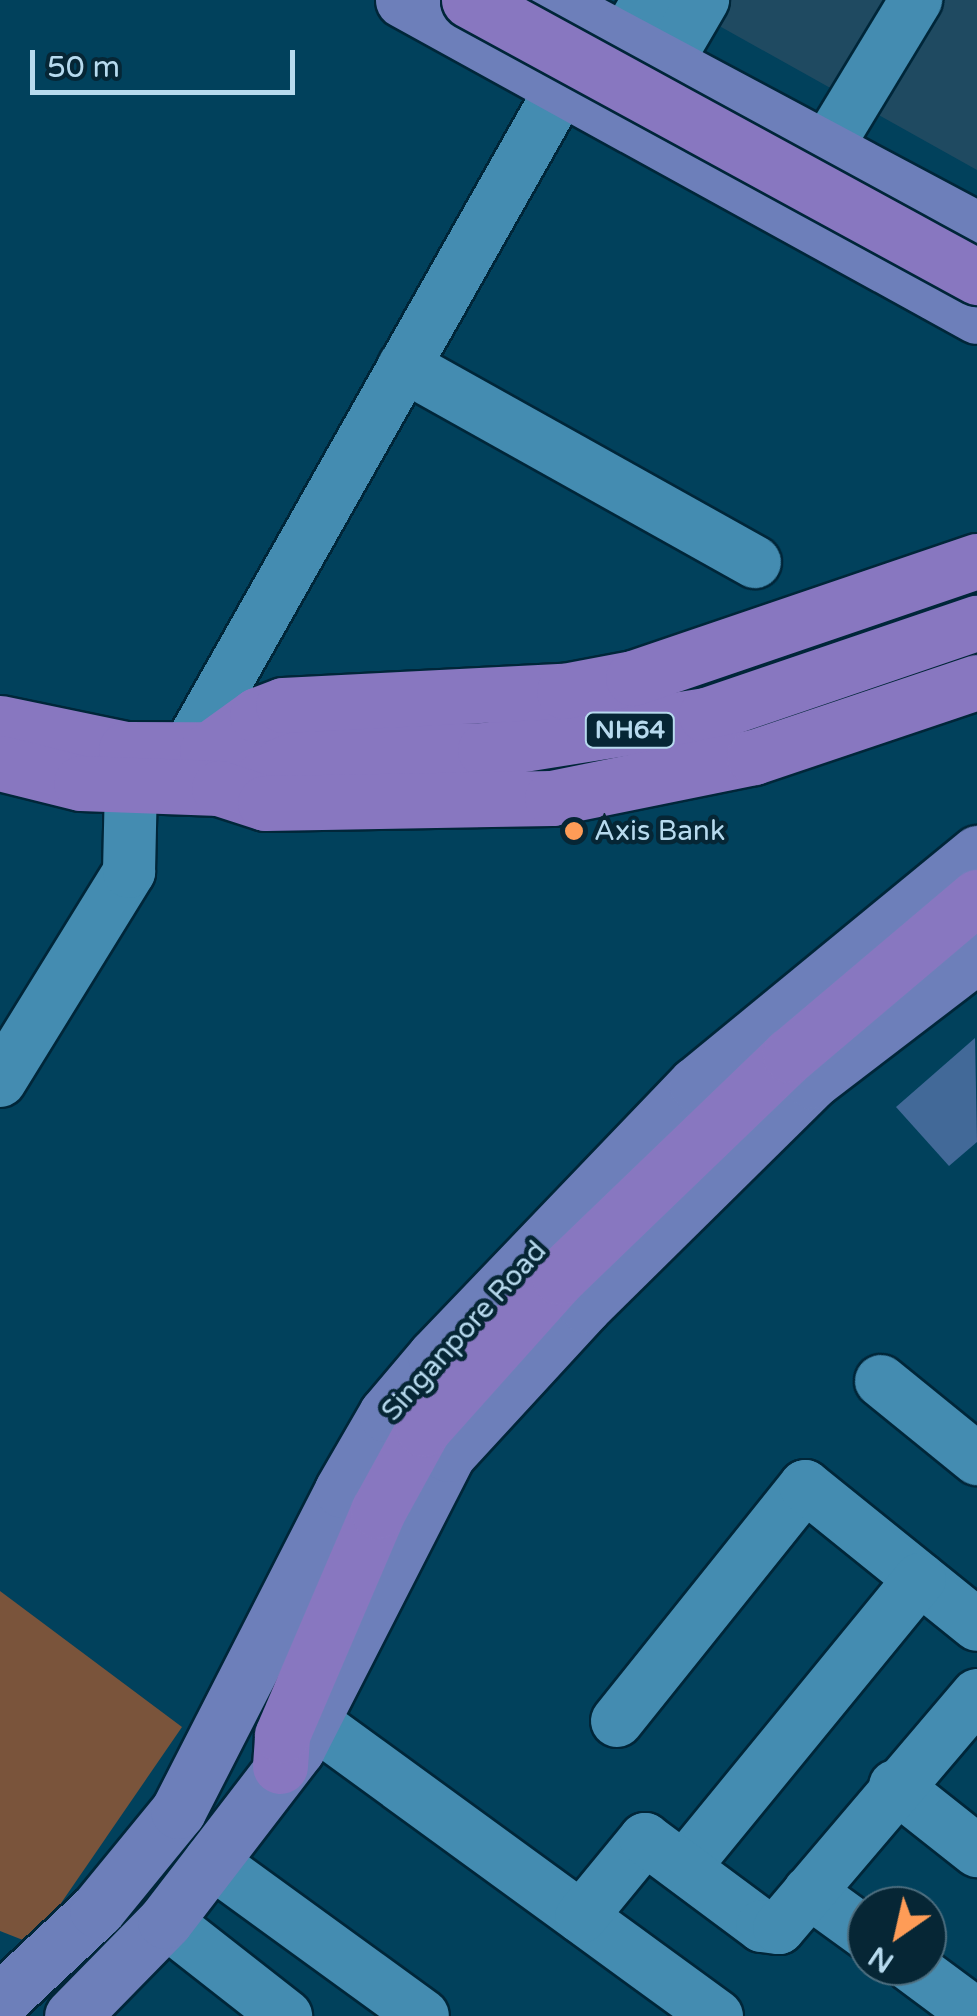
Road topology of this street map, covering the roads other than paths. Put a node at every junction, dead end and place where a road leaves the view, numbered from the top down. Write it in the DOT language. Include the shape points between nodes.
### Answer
graph roads {
  1 [pos="404,0"];
  2 [pos="469,0"];
  3 [pos="547,0"];
  4 [pos="703,0"];
  5 [pos="916,0"];
  6 [pos="633,35"];
  7 [pos="562,88"];
  8 [pos="824,152"];
  9 [pos="977,230"];
  10 [pos="977,276"];
  11 [pos="977,316"];
  12 [pos="404,366"];
  13 [pos="977,561"];
  14 [pos="755,562"];
  15 [pos="977,624"];
  16 [pos="977,654"];
  17 [pos="977,682"];
  18 [pos="0,723"];
  19 [pos="0,763"];
  20 [pos="204,763"];
  21 [pos="271,770"];
  22 [pos="131,787"];
  23 [pos="977,853"];
  24 [pos="977,898"];
  25 [pos="977,956"];
  26 [pos="0,1081"];
  27 [pos="881,1381"];
  28 [pos="977,1459"];
  29 [pos="920,1579"];
  30 [pos="977,1625"];
  31 [pos="977,1695"];
  32 [pos="312,1696"];
  33 [pos="617,1721"];
  34 [pos="280,1766"];
  35 [pos="895,1786"];
  36 [pos="977,1852"];
  37 [pos="210,1861"];
  38 [pos="685,1866"];
  39 [pos="810,1892"];
  40 [pos="581,1917"];
  41 [pos="847,1919"];
  42 [pos="164,1921"];
  43 [pos="937,1986"];
  44 [pos="0,2001"];
  45 [pos="278,2014"];
  46 [pos="977,2015"];
  47 [pos="72,2016"];
  48 [pos="423,2016"];
  49 [pos="718,2016"];
  1 -- 7 [label="main road"];
  2 -- 10 [label="highway, bridge"];
  3 -- 6 [label="main road"];
  4 -- 6 [label="street"];
  5 -- 8 [label="street"];
  6 -- 7 [label="street"];
  6 -- 8 [label="main road"];
  7 -- 11 [label="main road"];
  7 -- 12 [label="street"];
  8 -- 9 [label="main road"];
  12 -- 14 [label="street"];
  12 -- 20 [label="street"];
  13 -- 20 [label="highway" via="633,678 564,691 283,705 257,715"];
  15 -- 21 [label="highway, NH64" via="706,715 596,737"];
  16 -- 21 [label="highway, NH64" via="716,744 603,769 490,781"];
  17 -- 20 [label="highway" via="754,757 570,796 278,803"];
  18 -- 20 [label="highway, NH64" via="72,743"];
  19 -- 22 [label="highway, NH64" via="82,784"];
  20 -- 21 [label="highway, NH64"];
  20 -- 22 [label="highway, NH64"];
  22 -- 26 [label="street" via="129,872"];
  23 -- 44 [label="main road, Singanpore Road" via="696,1084 434,1356 386,1414 342,1490 178,1811 97,1910"];
  24 -- 32 [label="highway" via="790,1055 559,1278 423,1429 378,1511"];
  25 -- 32 [label="main road" via="812,1081 585,1305 448,1454"];
  27 -- 28 [label="street"];
  29 -- 30 [label="street"];
  29 -- 33 [label="street" via="805,1486"];
  29 -- 38 [label="street"];
  31 -- 35 [label="street"];
  32 -- 34 [label="highway" via="282,1735"];
  32 -- 40 [label="street"];
  34 -- 37 [label="main road"];
  35 -- 36 [label="street"];
  35 -- 39 [label="street"];
  37 -- 42 [label="main road"];
  37 -- 48 [label="street"];
  38 -- 39 [label="street" via="768,1929 780,1928"];
  38 -- 40 [label="street" via="642,1840"];
  39 -- 41 [label="street"];
  40 -- 49 [label="street"];
  42 -- 45 [label="street"];
  42 -- 47 [label="main road"];
  43 -- 46 [label="street"];
}
